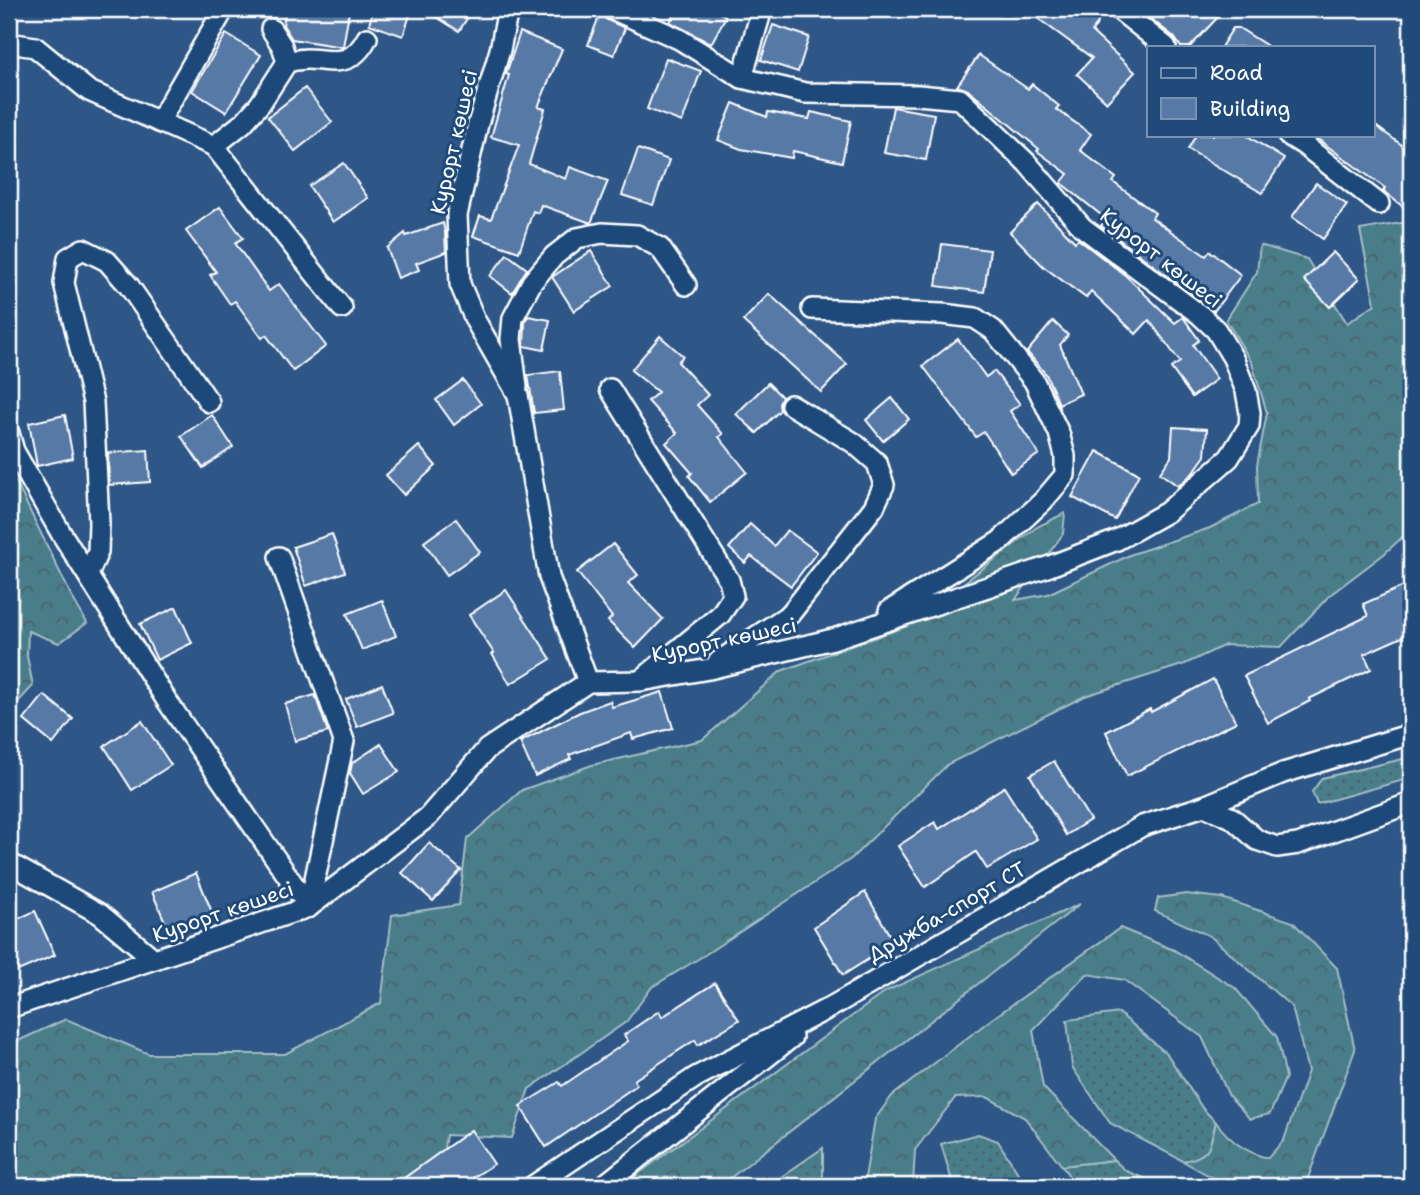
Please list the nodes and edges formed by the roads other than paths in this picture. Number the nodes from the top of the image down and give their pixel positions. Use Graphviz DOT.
graph roads {
  1 [pos="224,9"];
  2 [pos="508,9"];
  3 [pos="612,9"];
  4 [pos="762,9"];
  5 [pos="1118,9"];
  6 [pos="271,29"];
  7 [pos="367,38"];
  8 [pos="9,43"];
  9 [pos="1165,46"];
  10 [pos="287,62"];
  11 [pos="742,78"];
  12 [pos="159,122"];
  13 [pos="1290,136"];
  14 [pos="214,146"];
  15 [pos="1379,204"];
  16 [pos="686,285"];
  17 [pos="342,308"];
  18 [pos="812,309"];
  19 [pos="610,389"];
  20 [pos="518,395"];
  21 [pos="209,402"];
  22 [pos="791,405"];
  23 [pos="9,433"];
  24 [pos="279,557"];
  25 [pos="88,575"];
  26 [pos="861,628"];
  27 [pos="709,668"];
  28 [pos="641,681"];
  29 [pos="588,682"];
  30 [pos="1411,734"];
  31 [pos="1411,803"];
  32 [pos="1204,806"];
  33 [pos="9,863"];
  34 [pos="309,907"];
  35 [pos="154,959"];
  36 [pos="9,1008"];
  37 [pos="829,1008"];
  38 [pos="533,1186"];
  39 [pos="603,1186"];
  1 -- 12 [label="street"];
  2 -- 20 [label="street, Курорт көшесі"];
  3 -- 11 [label="street, Курорт көшесі"];
  4 -- 11 [label="street"];
  5 -- 9 [label="street"];
  6 -- 10 [label="street"];
  7 -- 10 [label="street"];
  8 -- 12 [label="street"];
  10 -- 14 [label="street"];
  11 -- 26 [label="street, Курорт көшесі"];
  12 -- 14 [label="street"];
  13 -- 15 [label="street"];
  14 -- 17 [label="street"];
  16 -- 20 [label="street"];
  18 -- 26 [label="street"];
  19 -- 28 [label="street"];
  20 -- 29 [label="street, Курорт көшесі"];
  21 -- 25 [label="street"];
  22 -- 27 [label="street"];
  23 -- 25 [label="street"];
  24 -- 34 [label="street"];
  25 -- 34 [label="street"];
  26 -- 27 [label="street, Курорт көшесі"];
  27 -- 28 [label="street, Курорт көшесі"];
  28 -- 29 [label="street, Курорт көшесі"];
  29 -- 34 [label="street, Курорт көшесі"];
  30 -- 32 [label="street, Дружба-спорт СТ"];
  31 -- 32 [label="street"];
  32 -- 37 [label="street, Дружба-спорт СТ"];
  33 -- 35 [label="street"];
  34 -- 35 [label="street, Курорт көшесі"];
  35 -- 36 [label="street, Курорт көшесі"];
  37 -- 38 [label="street, Дружба-спорт СТ"];
  37 -- 39 [label="street"];
}
